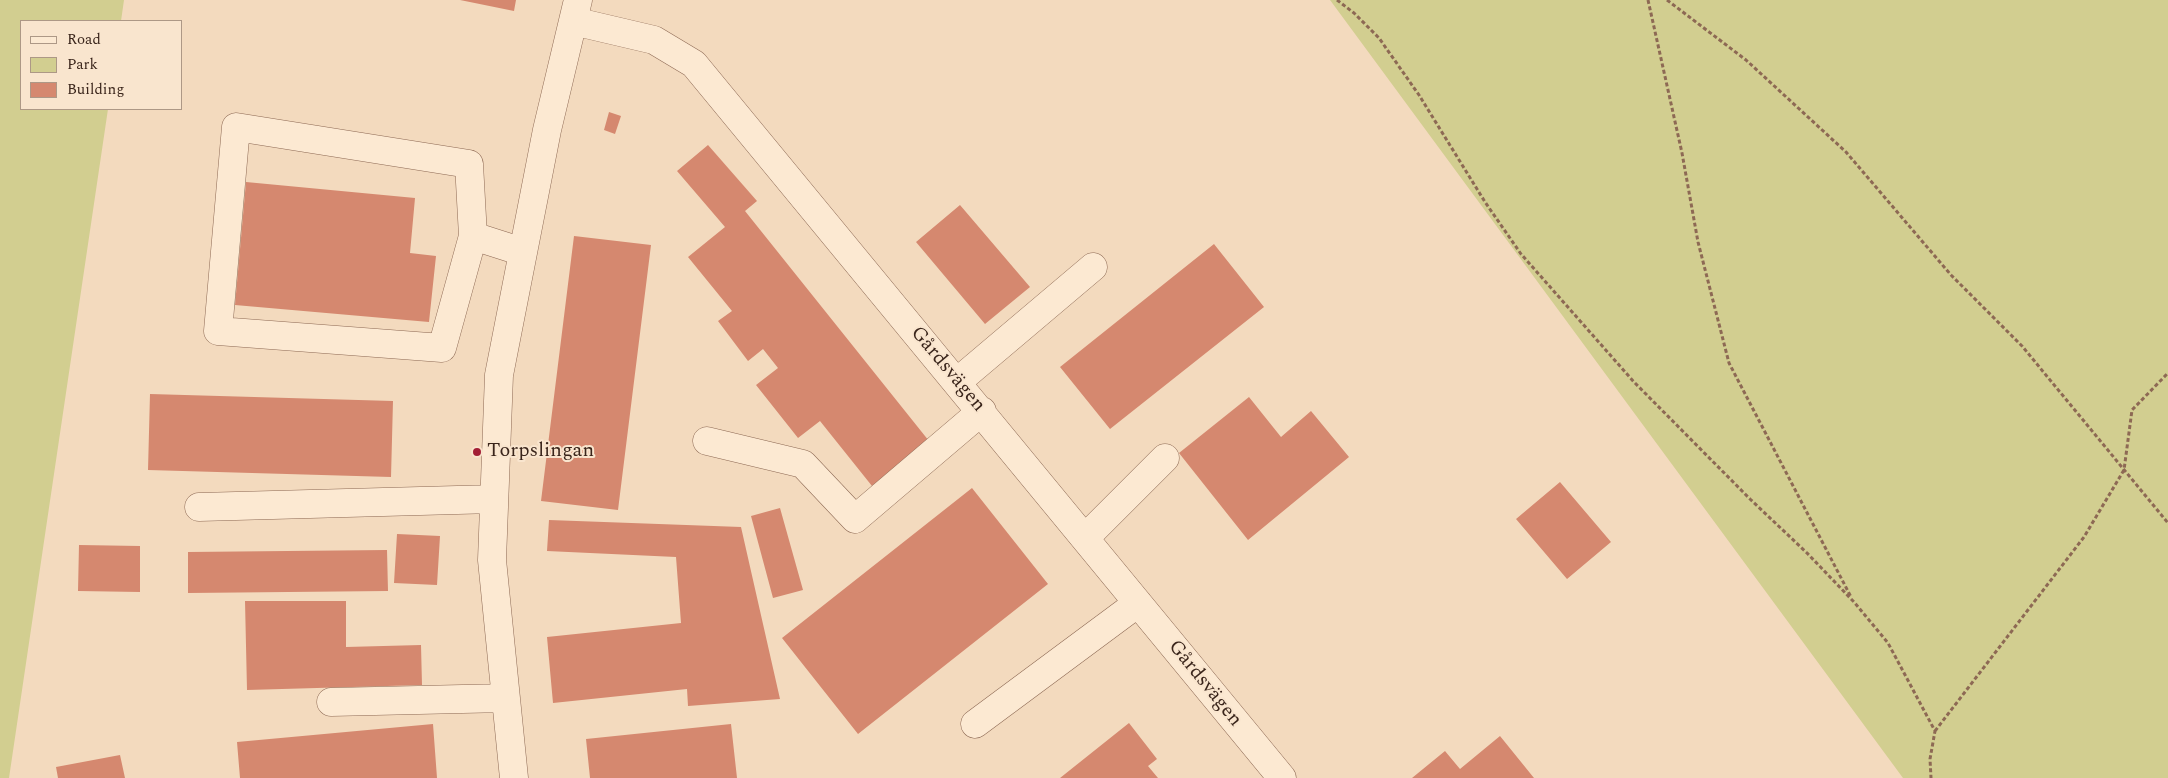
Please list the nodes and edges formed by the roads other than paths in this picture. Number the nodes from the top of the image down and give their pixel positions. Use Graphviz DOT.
graph roads {
  1 [pos="576,11"];
  2 [pos="473,236"];
  3 [pos="523,252"];
  4 [pos="1093,267"];
  5 [pos="957,382"];
  6 [pos="982,411"];
  7 [pos="707,441"];
  8 [pos="1165,458"];
  9 [pos="494,499"];
  10 [pos="199,507"];
  11 [pos="1085,538"];
  12 [pos="1138,603"];
  13 [pos="506,698"];
  14 [pos="331,702"];
  15 [pos="975,724"];
  16 [pos="507,778"];
  17 [pos="1282,778"];
  1 -- 3 [label="street"];
  1 -- 5 [label="street, Gårdsvägen"];
  2 -- 2 [label="street"];
  2 -- 3 [label="street"];
  3 -- 9 [label="street"];
  4 -- 5 [label="street"];
  5 -- 6 [label="street, Gårdsvägen"];
  6 -- 7 [label="street"];
  6 -- 11 [label="street, Gårdsvägen"];
  8 -- 11 [label="street"];
  9 -- 10 [label="street"];
  9 -- 13 [label="street"];
  11 -- 12 [label="street, Gårdsvägen"];
  12 -- 15 [label="street"];
  12 -- 17 [label="street, Gårdsvägen"];
  13 -- 14 [label="street"];
  13 -- 16 [label="street"];
}
